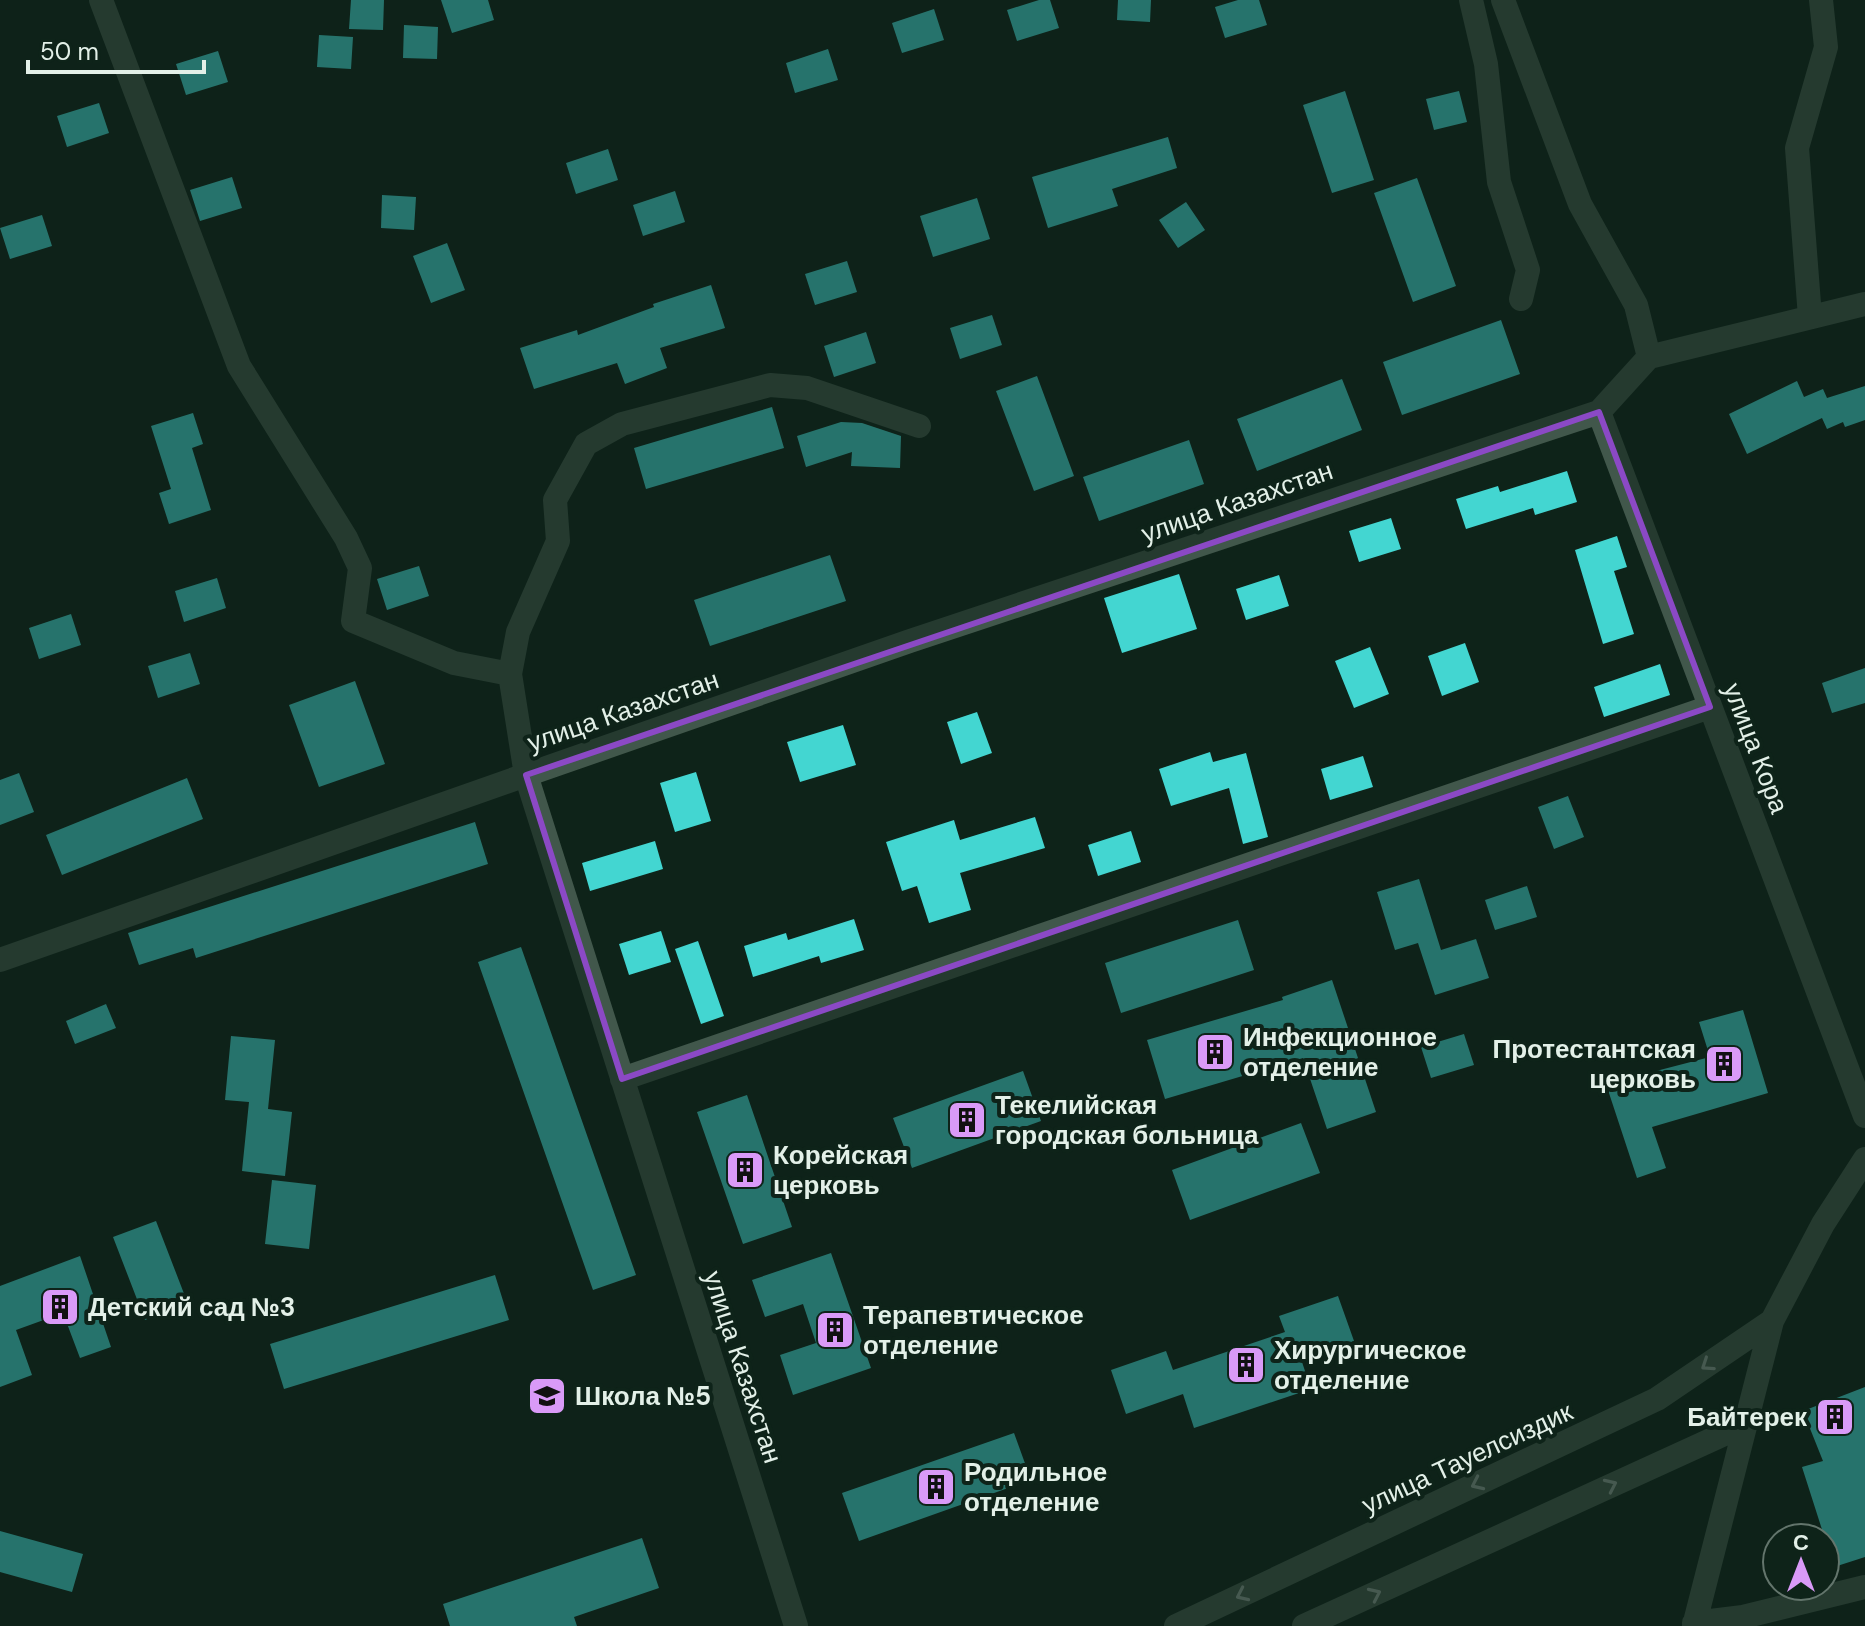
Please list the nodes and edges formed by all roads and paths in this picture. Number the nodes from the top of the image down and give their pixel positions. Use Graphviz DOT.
graph roads {
  1 [pos="101,0"];
  2 [pos="1471,0"];
  3 [pos="1503,0"];
  4 [pos="1821,0"];
  5 [pos="1521,299"];
  6 [pos="1865,304"];
  7 [pos="1810,317"];
  8 [pos="1649,357"];
  9 [pos="1592,413"];
  10 [pos="919,426"];
  11 [pos="510,674"];
  12 [pos="1710,707"];
  13 [pos="526,775"];
  14 [pos="0,960"];
  15 [pos="622,1079"];
  16 [pos="1865,1116"];
  17 [pos="1865,1159"];
  18 [pos="1772,1321"];
  19 [pos="1746,1424"];
  20 [pos="1865,1587"];
  21 [pos="1694,1625"];
  22 [pos="796,1626"];
  23 [pos="1176,1626"];
  24 [pos="1304,1626"];
  1 -- 11 [label="street"];
  2 -- 5 [label="street"];
  3 -- 8 [label="street"];
  4 -- 7 [label="street"];
  6 -- 7 [label="street"];
  7 -- 8 [label="street"];
  8 -- 9 [label="street"];
  9 -- 12 [label="street, улица Кора"];
  9 -- 13 [label="street, улица Казахстан"];
  10 -- 11 [label="street"];
  11 -- 13 [label="street"];
  12 -- 15 [label="street"];
  12 -- 16 [label="street, улица Кора"];
  13 -- 14 [label="street"];
  13 -- 15 [label="street, улица Казахстан"];
  15 -- 22 [label="street, улица Казахстан"];
  17 -- 18 [label="street"];
  18 -- 19 [label="street"];
  18 -- 23 [label="street, улица Тауелсиздик, one-way"];
  19 -- 21 [label="street"];
  24 -- 19 [label="street, one-way"];
  20 -- 21 [label="street"];
}
